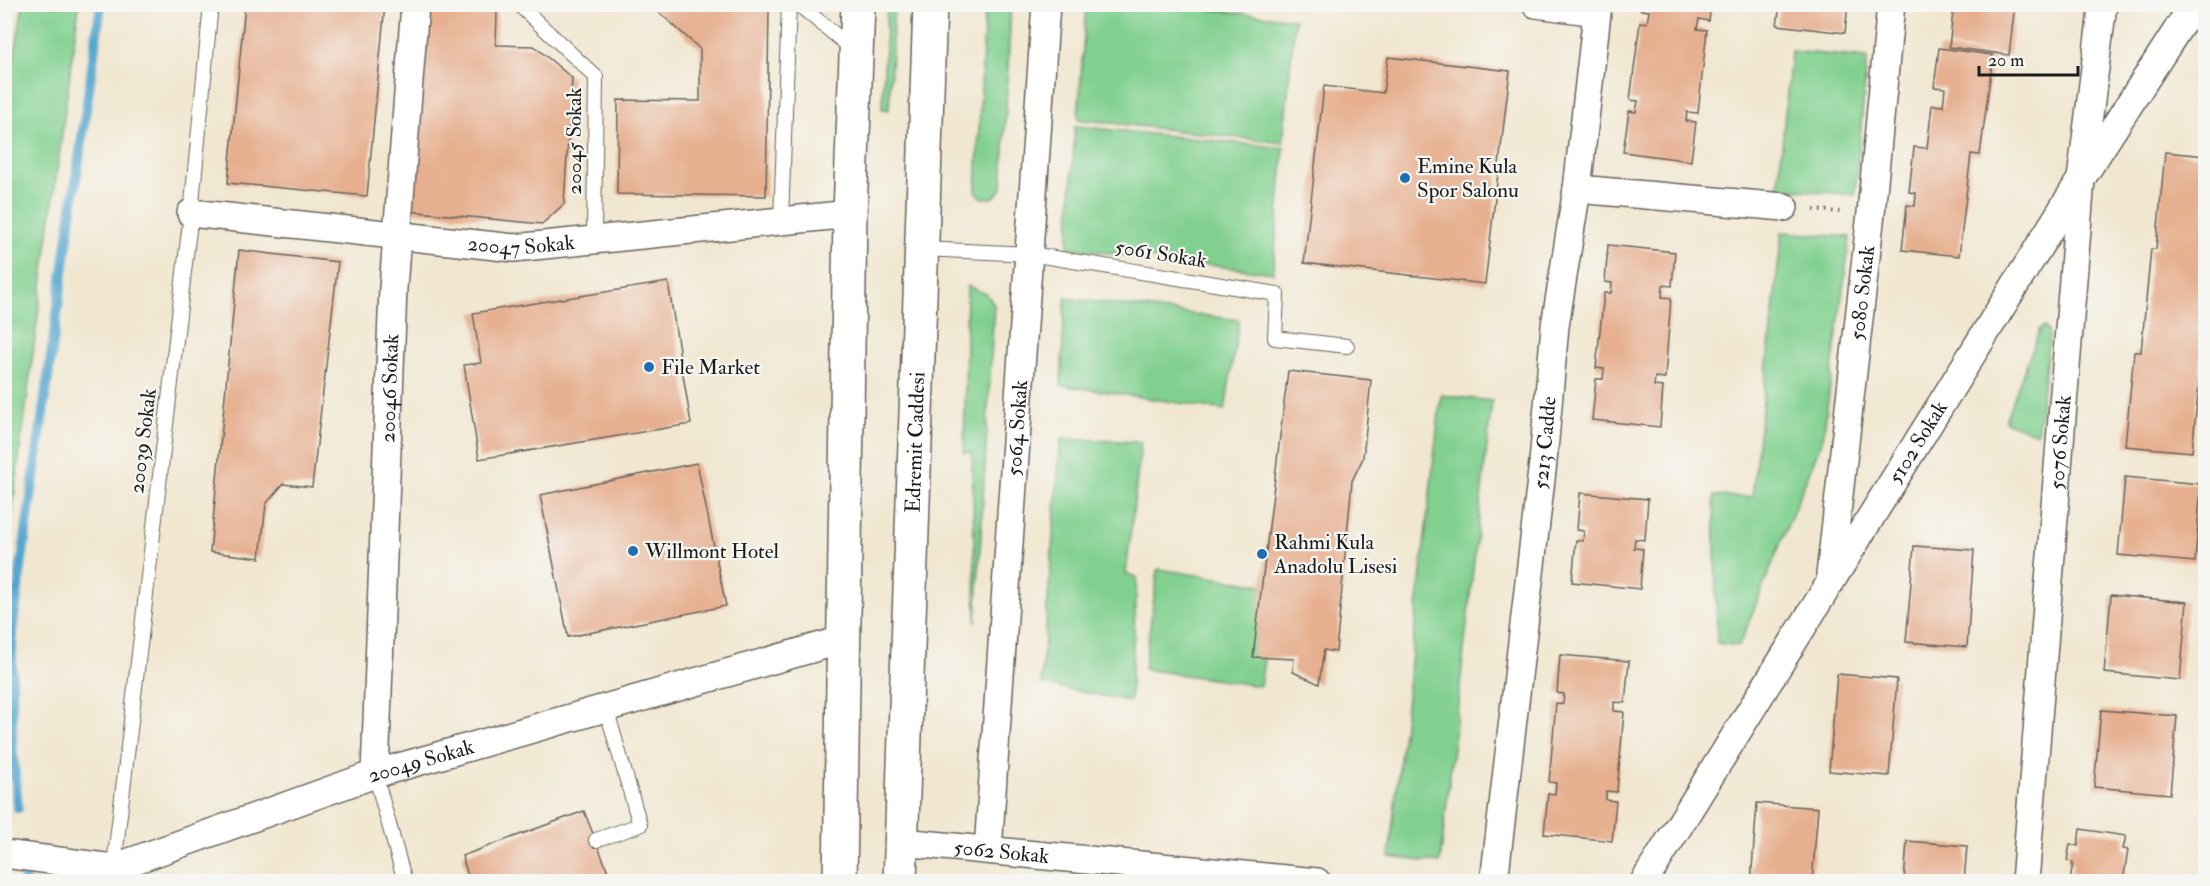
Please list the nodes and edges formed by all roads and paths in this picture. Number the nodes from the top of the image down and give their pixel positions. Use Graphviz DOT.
graph roads {
  1 [pos="211,4"];
  2 [pos="415,4"];
  3 [pos="518,4"];
  4 [pos="789,4"];
  5 [pos="798,4"];
  6 [pos="858,4"];
  7 [pos="930,4"];
  8 [pos="1046,4"];
  9 [pos="1536,4"];
  10 [pos="1891,4"];
  11 [pos="2103,4"];
  12 [pos="2194,4"];
  13 [pos="1597,8"];
  14 [pos="856,53"];
  15 [pos="2081,179"];
  16 [pos="1577,189"];
  17 [pos="1784,207"];
  18 [pos="191,213"];
  19 [pos="1850,213"];
  20 [pos="850,214"];
  21 [pos="781,220"];
  22 [pos="397,235"];
  23 [pos="594,238"];
  24 [pos="921,249"];
  25 [pos="1030,255"];
  26 [pos="1347,346"];
  27 [pos="1829,582"];
  28 [pos="842,640"];
  29 [pos="606,708"];
  30 [pos="375,774"];
  31 [pos="596,840"];
  32 [pos="902,842"];
  33 [pos="988,850"];
  34 [pos="4,854"];
  35 [pos="1137,872"];
  36 [pos="112,875"];
  37 [pos="405,882"];
  38 [pos="840,882"];
  39 [pos="900,882"];
  40 [pos="1317,882"];
  41 [pos="1494,882"];
  42 [pos="1644,882"];
  43 [pos="2025,882"];
  1 -- 18 [label="lane, 20039 Sokak"];
  2 -- 22 [label="street, 20046 Sokak"];
  3 -- 23 [label="lane, 20045 Sokak"];
  4 -- 21 [label="lane"];
  5 -- 14 [label="lane"];
  6 -- 14 [label="highway"];
  7 -- 24 [label="highway, Edremit Caddesi"];
  8 -- 25 [label="street, 5064 Sokak"];
  9 -- 13 [label="street"];
  10 -- 27 [label="street, 5080 Sokak"];
  11 -- 15 [label="street, 5076 Sokak"];
  12 -- 15 [label="street, 5102 Sokak"];
  13 -- 16 [label="street, 5213 Cadde"];
  14 -- 20 [label="highway"];
  15 -- 27 [label="street, 5102 Sokak"];
  15 -- 43 [label="street, 5076 Sokak"];
  16 -- 17 [label="street"];
  16 -- 41 [label="street, 5213 Cadde"];
  17 -- 19 [label="path"];
  18 -- 22 [label="street, 20047 Sokak"];
  18 -- 36 [label="lane, 20039 Sokak"];
  20 -- 21 [label="street, 20047 Sokak"];
  20 -- 28 [label="highway"];
  21 -- 23 [label="street, 20047 Sokak"];
  22 -- 23 [label="street, 20047 Sokak"];
  22 -- 30 [label="street, 20046 Sokak"];
  24 -- 25 [label="lane, 5061 Sokak"];
  24 -- 32 [label="highway, Edremit Caddesi"];
  25 -- 26 [label="lane, 5061 Sokak"];
  25 -- 33 [label="street, 5064 Sokak"];
  27 -- 42 [label="street, 5102 Sokak"];
  28 -- 29 [label="street, 20049 Sokak"];
  28 -- 38 [label="highway"];
  29 -- 30 [label="street, 20049 Sokak"];
  29 -- 31 [label="lane"];
  30 -- 36 [label="street, 20049 Sokak"];
  30 -- 37 [label="lane"];
  32 -- 33 [label="street, 5062 Sokak"];
  32 -- 39 [label="highway, Edremit Caddesi"];
  33 -- 35 [label="street, 5062 Sokak"];
  34 -- 36 [label="street, 20049 Sokak"];
  35 -- 40 [label="street, 5062 Sokak"];
}
